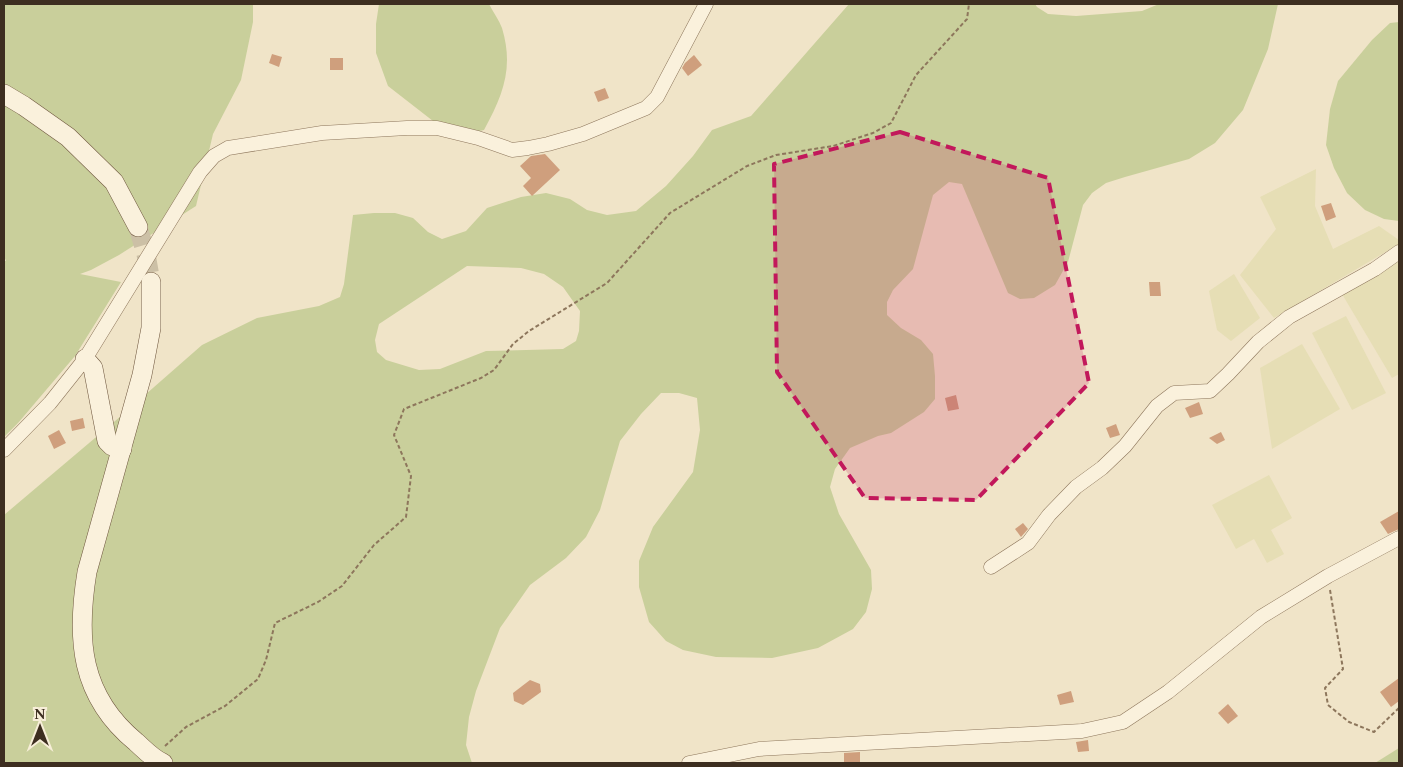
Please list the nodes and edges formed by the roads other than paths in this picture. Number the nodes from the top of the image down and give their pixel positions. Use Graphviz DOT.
graph roads {
  1 [pos="706,4"];
  2 [pos="4,94"];
  3 [pos="138,227"];
  4 [pos="1399,252"];
  5 [pos="151,282"];
  6 [pos="85,360"];
  7 [pos="122,449"];
  8 [pos="4,450"];
  9 [pos="1399,538"];
  10 [pos="991,567"];
  11 [pos="164,755"];
  12 [pos="689,763"];
  1 -- 6 [label="street"];
  2 -- 3 [label="street"];
  4 -- 10 [label="street"];
  5 -- 7 [label="street"];
  6 -- 7 [label="street"];
  6 -- 8 [label="street"];
  7 -- 11 [label="street"];
  9 -- 12 [label="street"];
}
